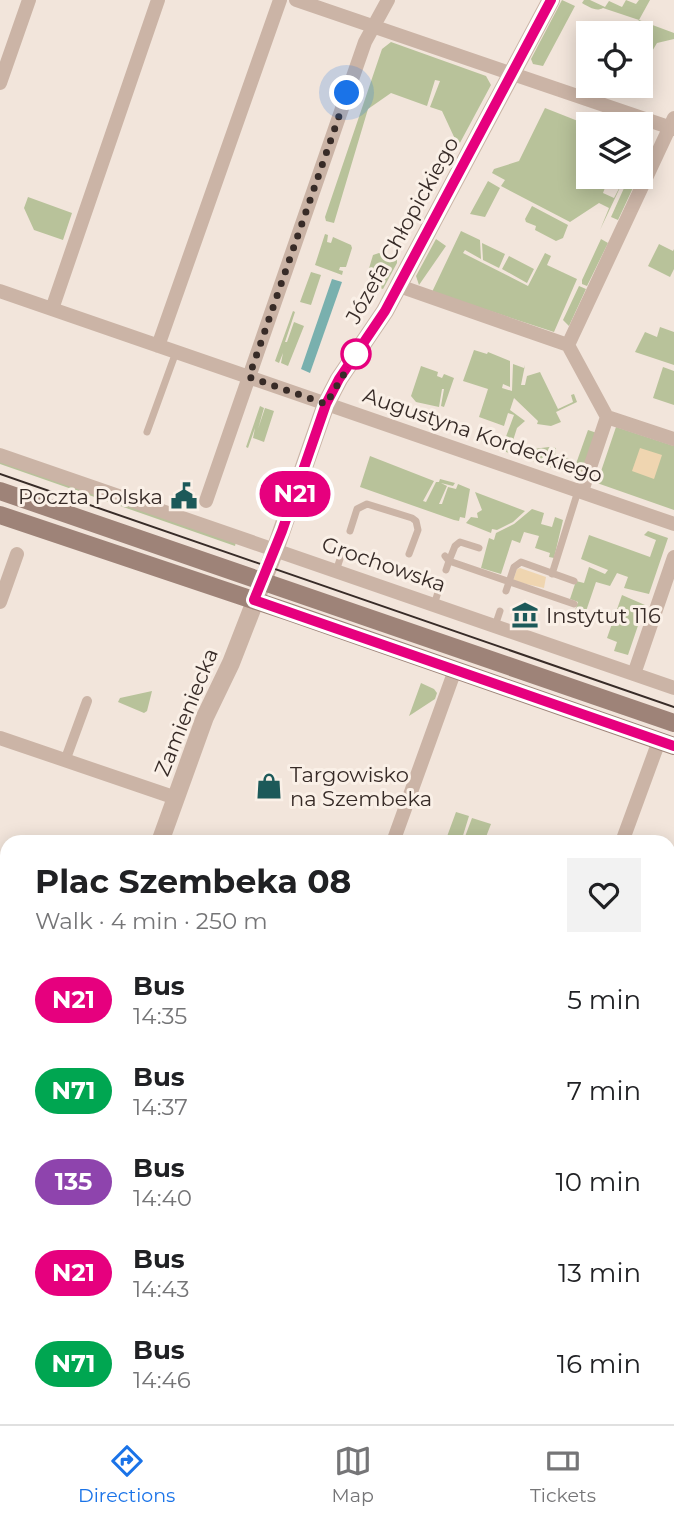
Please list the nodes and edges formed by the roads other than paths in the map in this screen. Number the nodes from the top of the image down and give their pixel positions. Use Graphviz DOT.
graph roads {
  1 [pos="29,0"];
  2 [pos="158,0"];
  3 [pos="280,0"];
  4 [pos="296,0"];
  5 [pos="388,0"];
  6 [pos="551,0"];
  7 [pos="374,26"];
  8 [pos="512,73"];
  9 [pos="0,83"];
  10 [pos="672,125"];
  11 [pos="399,286"];
  12 [pos="0,291"];
  13 [pos="52,309"];
  14 [pos="568,345"];
  15 [pos="158,346"];
  16 [pos="176,352"];
  17 [pos="249,377"];
  18 [pos="326,404"];
  19 [pos="607,416"];
  20 [pos="147,432"];
  21 [pos="674,439"];
  22 [pos="0,455"];
  23 [pos="0,491"];
  24 [pos="580,491"];
  25 [pos="206,501"];
  26 [pos="0,515"];
  27 [pos="674,524"];
  28 [pos="350,531"];
  29 [pos="479,548"];
  30 [pos="275,550"];
  31 [pos="17,554"];
  32 [pos="409,554"];
  33 [pos="341,556"];
  34 [pos="674,557"];
  35 [pos="447,558"];
  36 [pos="446,570"];
  37 [pos="336,571"];
  38 [pos="552,573"];
  39 [pos="509,581"];
  40 [pos="574,581"];
  41 [pos="262,582"];
  42 [pos="439,589"];
  43 [pos="506,591"];
  44 [pos="254,600"];
  45 [pos="0,602"];
  46 [pos="574,604"];
  47 [pos="434,605"];
  48 [pos="500,611"];
  49 [pos="495,626"];
  50 [pos="455,670"];
  51 [pos="634,674"];
  52 [pos="674,688"];
  53 [pos="87,701"];
  54 [pos="674,723"];
  55 [pos="0,738"];
  56 [pos="666,743"];
  57 [pos="65,761"];
  58 [pos="176,798"];
  59 [pos="163,835"];
  60 [pos="396,835"];
  61 [pos="625,835"];
  1 -- 9 [label="street"];
  2 -- 13 [label="street"];
  3 -- 15 [label="street"];
  4 -- 7 [label="street"];
  5 -- 7 [label="street"];
  6 -- 8 [label="street, Józefa Chłopickiego"];
  7 -- 8 [label="street"];
  7 -- 17 [label="street"];
  8 -- 10 [label="street"];
  8 -- 11 [label="street, Józefa Chłopickiego"];
  10 -- 14 [label="street"];
  11 -- 14 [label="street"];
  11 -- 18 [label="street, Józefa Chłopickiego"];
  12 -- 13 [label="street, Augustyna Kordeckiego"];
  13 -- 15 [label="street, Augustyna Kordeckiego"];
  14 -- 19 [label="street"];
  15 -- 16 [label="street, Augustyna Kordeckiego"];
  16 -- 17 [label="street, Augustyna Kordeckiego"];
  16 -- 20 [label="lane"];
  17 -- 18 [label="street, Augustyna Kordeckiego"];
  17 -- 25 [label="street"];
  18 -- 24 [label="street, Augustyna Kordeckiego"];
  18 -- 30 [label="street, Józefa Chłopickiego"];
  19 -- 21 [label="street"];
  19 -- 24 [label="street"];
  22 -- 30 [label="street, Grochowska"];
  23 -- 41 [label="main road"];
  24 -- 27 [label="street, Augustyna Kordeckiego"];
  24 -- 38 [label="lane"];
  26 -- 44 [label="main road"];
  28 -- 32 [label="lane"];
  29 -- 35 [label="lane"];
  30 -- 37 [label="street, Grochowska"];
  30 -- 41 [label="street, Józefa Chłopickiego"];
  31 -- 45 [label="street"];
  33 -- 37 [label="lane"];
  34 -- 51 [label="street"];
  35 -- 36 [label="lane"];
  35 -- 39 [label="lane"];
  37 -- 47 [label="street, Grochowska"];
  38 -- 39 [label="lane"];
  38 -- 40 [label="lane"];
  39 -- 43 [label="lane"];
  39 -- 46 [label="lane"];
  41 -- 44 [label="street, Józefa Chłopickiego"];
  41 -- 54 [label="main road"];
  42 -- 47 [label="lane"];
  44 -- 50 [label="main road"];
  44 -- 58 [label="street, Zamieniecka"];
  47 -- 49 [label="street, Grochowska"];
  48 -- 49 [label="lane"];
  49 -- 51 [label="street, Grochowska"];
  50 -- 56 [label="main road"];
  50 -- 60 [label="street"];
  51 -- 52 [label="street, Grochowska"];
  53 -- 57 [label="street"];
  55 -- 57 [label="street"];
  56 -- 61 [label="street"];
  57 -- 58 [label="street"];
  58 -- 59 [label="street, Zamieniecka"];
}
